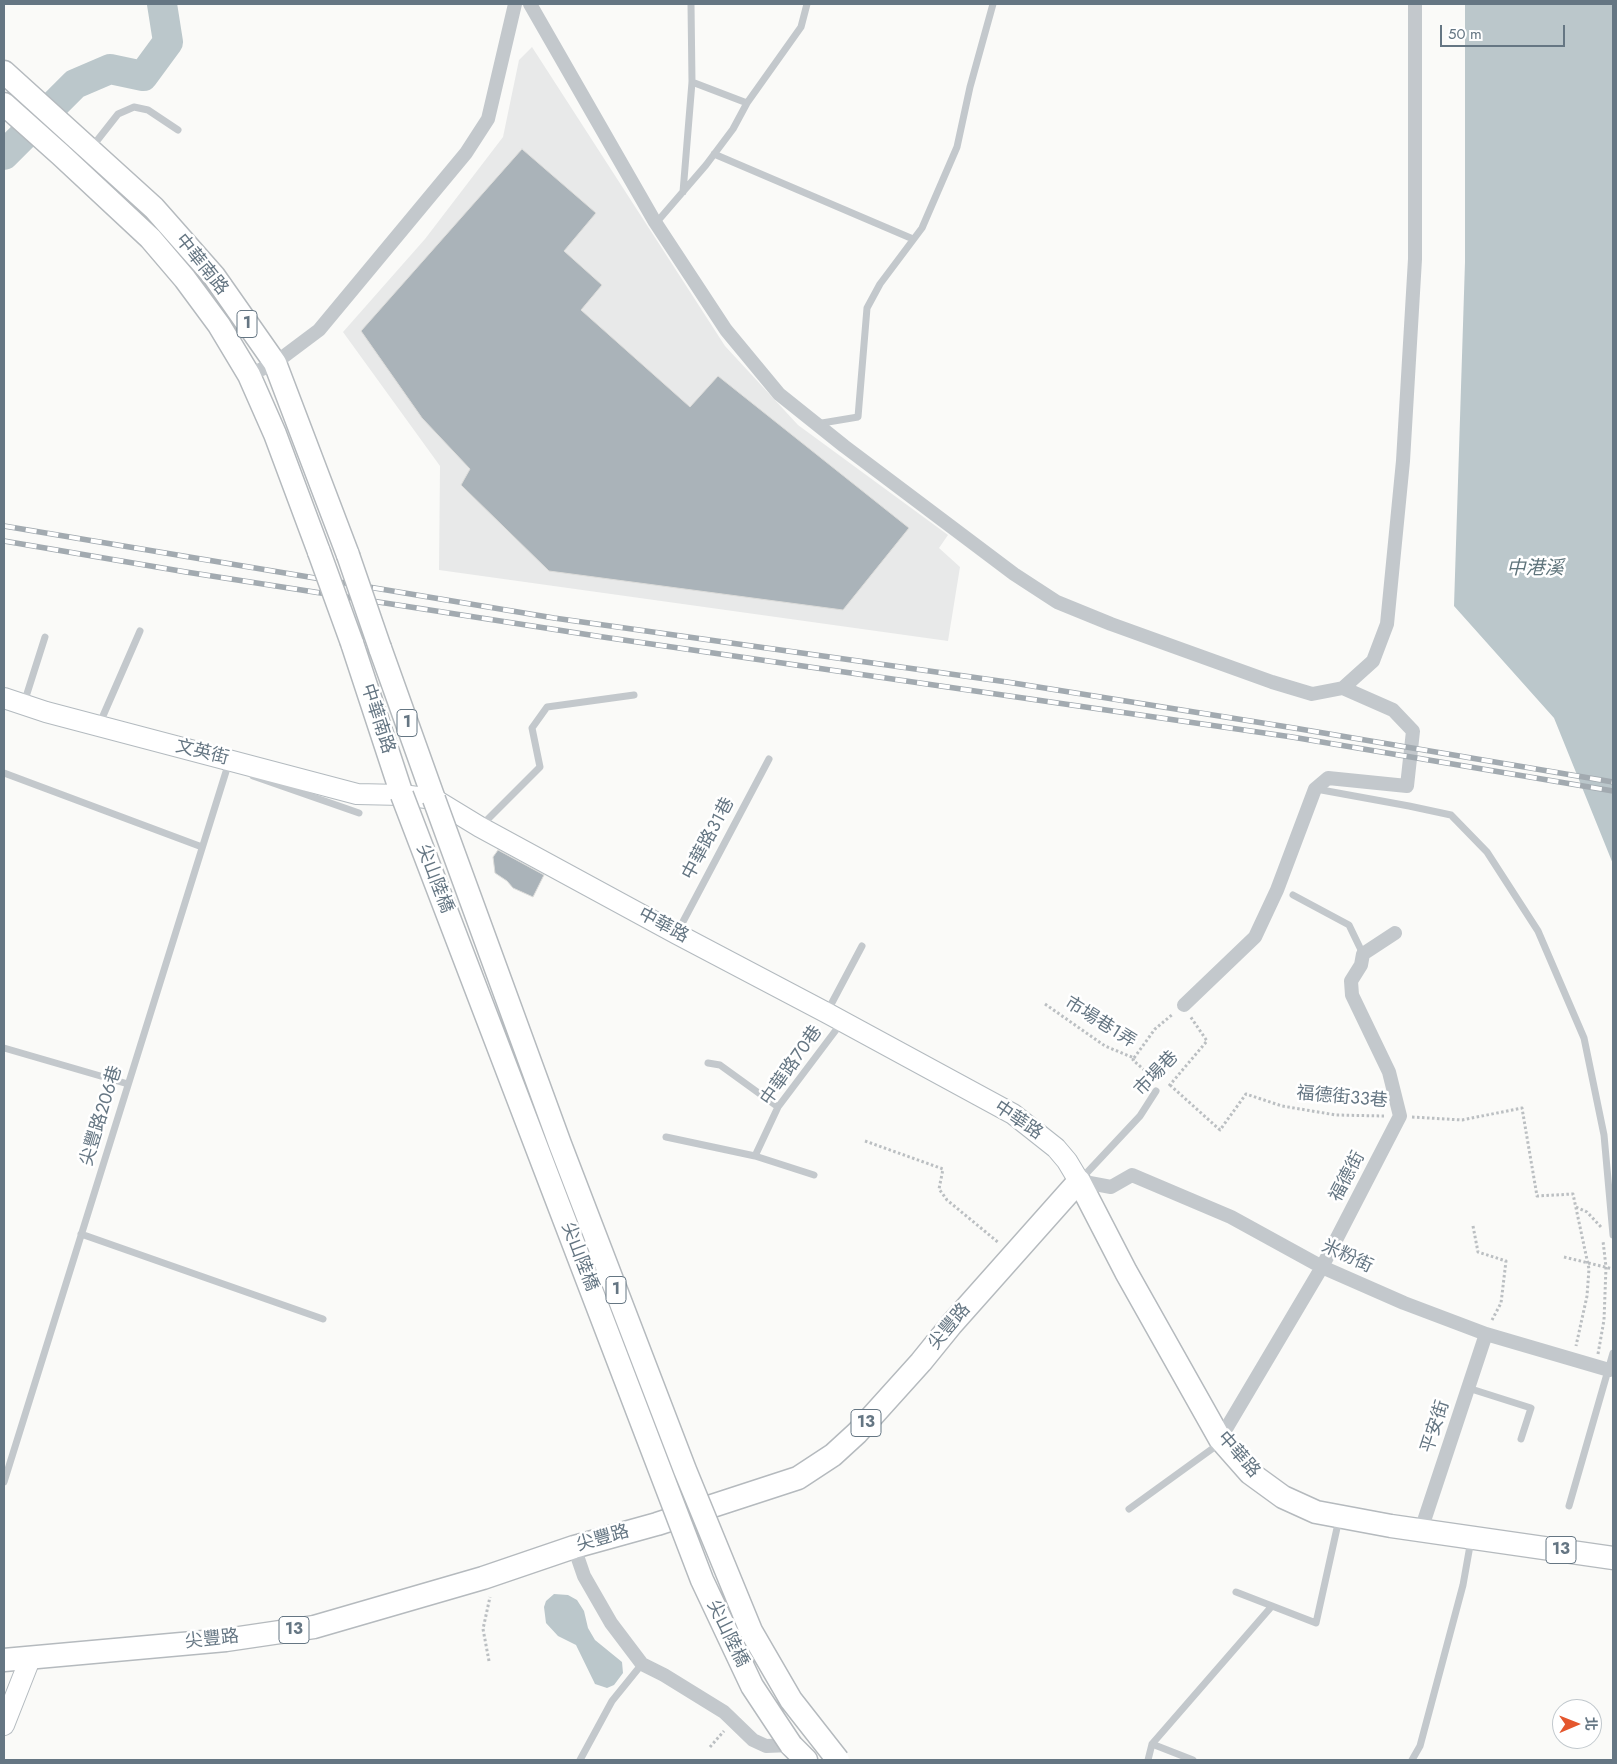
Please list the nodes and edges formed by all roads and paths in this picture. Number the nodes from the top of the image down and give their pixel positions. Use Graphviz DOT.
graph roads {
  1 [pos="515,4"];
  2 [pos="530,4"];
  3 [pos="691,4"];
  4 [pos="807,4"];
  5 [pos="994,4"];
  6 [pos="1416,4"];
  7 [pos="4,72"];
  8 [pos="692,82"];
  9 [pos="747,103"];
  10 [pos="10,110"];
  11 [pos="178,130"];
  12 [pos="84,143"];
  13 [pos="714,154"];
  14 [pos="112,169"];
  15 [pos="96,188"];
  16 [pos="683,192"];
  17 [pos="656,224"];
  18 [pos="913,239"];
  19 [pos="184,243"];
  20 [pos="167,258"];
  21 [pos="275,364"];
  22 [pos="249,375"];
  23 [pos="816,424"];
  24 [pos="140,631"];
  25 [pos="45,637"];
  26 [pos="1343,688"];
  27 [pos="634,695"];
  28 [pos="4,698"];
  29 [pos="23,704"];
  30 [pos="98,726"];
  31 [pos="769,759"];
  32 [pos="234,765"];
  33 [pos="4,773"];
  34 [pos="247,774"];
  35 [pos="1315,789"];
  36 [pos="402,795"];
  37 [pos="434,799"];
  38 [pos="359,813"];
  39 [pos="480,827"];
  40 [pos="202,847"];
  41 [pos="1293,895"];
  42 [pos="1395,933"];
  43 [pos="677,934"];
  44 [pos="862,946"];
  45 [pos="1363,954"];
  46 [pos="1045,1004"];
  47 [pos="1184,1005"];
  48 [pos="835,1017"];
  49 [pos="4,1048"];
  50 [pos="1134,1058"];
  51 [pos="708,1063"];
  52 [pos="128,1084"];
  53 [pos="1170,1085"];
  54 [pos="1156,1091"];
  55 [pos="778,1107"];
  56 [pos="1400,1116"];
  57 [pos="666,1137"];
  58 [pos="865,1141"];
  59 [pos="755,1156"];
  60 [pos="814,1175"];
  61 [pos="1079,1181"];
  62 [pos="1576,1207"];
  63 [pos="1474,1226"];
  64 [pos="1602,1228"];
  65 [pos="81,1234"];
  66 [pos="1613,1235"];
  67 [pos="1603,1238"];
  68 [pos="1014,1254"];
  69 [pos="1564,1257"];
  70 [pos="1588,1263"];
  71 [pos="1322,1267"];
  72 [pos="1606,1267"];
  73 [pos="1613,1268"];
  74 [pos="323,1319"];
  75 [pos="1486,1334"];
  76 [pos="1613,1353"];
  77 [pos="1574,1360"];
  78 [pos="1603,1368"];
  79 [pos="1468,1388"];
  80 [pos="1220,1438"];
  81 [pos="1521,1439"];
  82 [pos="7,1461"];
  83 [pos="4,1482"];
  84 [pos="1569,1506"];
  85 [pos="1129,1509"];
  86 [pos="1340,1516"];
  87 [pos="1421,1530"];
  88 [pos="1472,1537"];
  89 [pos="574,1546"];
  90 [pos="1613,1558"];
  91 [pos="1236,1592"];
  92 [pos="490,1597"];
  93 [pos="1272,1606"];
  94 [pos="30,1659"];
  95 [pos="4,1660"];
  96 [pos="490,1661"];
  97 [pos="642,1664"];
  98 [pos="733,1721"];
  99 [pos="4,1725"];
  100 [pos="1152,1744"];
  101 [pos="710,1747"];
  102 [pos="798,1752"];
  103 [pos="580,1760"];
  104 [pos="838,1760"];
  105 [pos="1148,1760"];
  106 [pos="1193,1760"];
  107 [pos="1412,1760"];
  1 -- 21 [label="street"];
  2 -- 17 [label="street"];
  3 -- 8 [label="lane"];
  4 -- 9 [label="lane"];
  5 -- 18 [label="lane"];
  6 -- 26 [label="street"];
  7 -- 12 [label="main road, 1"];
  8 -- 9 [label="lane"];
  8 -- 16 [label="lane"];
  9 -- 13 [label="lane"];
  10 -- 15 [label="main road, 中華南路 / 1"];
  11 -- 12 [label="lane"];
  12 -- 14 [label="main road, 中華南路 / 1"];
  13 -- 16 [label="lane"];
  13 -- 18 [label="lane"];
  14 -- 15 [label="main road"];
  14 -- 19 [label="main road, 中華南路 / 1"];
  15 -- 20 [label="main road, 中華南路 / 1"];
  16 -- 17 [label="lane"];
  17 -- 23 [label="street"];
  18 -- 23 [label="lane"];
  19 -- 20 [label="main road"];
  19 -- 21 [label="main road, 中華南路 / 1"];
  20 -- 22 [label="main road, 中華南路 / 1"];
  21 -- 22 [label="street"];
  21 -- 37 [label="main road, 中華南路 / 1, bridge"];
  22 -- 36 [label="main road, 中華南路 / 1, bridge"];
  23 -- 26 [label="street"];
  24 -- 30 [label="lane"];
  25 -- 29 [label="lane"];
  26 -- 35 [label="street"];
  27 -- 39 [label="lane"];
  28 -- 29 [label="street, 文英街"];
  29 -- 30 [label="street, 文英街"];
  30 -- 32 [label="street, 文英街"];
  31 -- 43 [label="lane, 中華路31巷"];
  32 -- 36 [label="street, 文英街"];
  32 -- 40 [label="lane, 尖豐路206巷"];
  33 -- 40 [label="lane"];
  34 -- 38 [label="lane"];
  35 -- 47 [label="street"];
  35 -- 66 [label="lane"];
  36 -- 37 [label="street, 中華路"];
  36 -- 102 [label="main road, 尖山陸橋 / 1, bridge"];
  37 -- 39 [label="street, 中華路"];
  37 -- 104 [label="main road, 尖山陸橋 / 1, bridge"];
  39 -- 43 [label="street, 中華路"];
  40 -- 52 [label="lane, 尖豐路206巷"];
  41 -- 45 [label="lane"];
  42 -- 45 [label="street"];
  43 -- 48 [label="street, 中華路"];
  44 -- 48 [label="lane, 中華路70巷"];
  45 -- 56 [label="street"];
  46 -- 50 [label="path, 市場巷1弄"];
  47 -- 50 [label="path"];
  47 -- 53 [label="path, 市場巷"];
  48 -- 55 [label="lane, 中華路70巷"];
  48 -- 61 [label="street, 中華路"];
  49 -- 52 [label="lane"];
  50 -- 54 [label="path, 市場巷1弄"];
  51 -- 55 [label="lane"];
  52 -- 65 [label="lane, 尖豐路206巷"];
  53 -- 54 [label="path, 市場巷"];
  53 -- 56 [label="path, 福德街33巷"];
  54 -- 61 [label="lane, 市場巷"];
  55 -- 59 [label="lane, 中華路70巷"];
  56 -- 62 [label="path"];
  56 -- 71 [label="street, 福德街"];
  57 -- 59 [label="lane"];
  58 -- 68 [label="path"];
  59 -- 60 [label="lane"];
  61 -- 68 [label="main road, 尖豐路 / 13"];
  61 -- 71 [label="street, 米粉街"];
  61 -- 80 [label="main road, 中華路 / 13"];
  62 -- 64 [label="path"];
  62 -- 70 [label="path"];
  63 -- 75 [label="path"];
  65 -- 74 [label="lane"];
  65 -- 82 [label="lane, 尖豐路206巷"];
  67 -- 72 [label="path"];
  68 -- 89 [label="main road, 尖豐路 / 13"];
  69 -- 70 [label="path"];
  70 -- 72 [label="path"];
  70 -- 77 [label="path"];
  71 -- 75 [label="street, 米粉街"];
  71 -- 80 [label="street, 福德街"];
  72 -- 73 [label="path"];
  72 -- 78 [label="path"];
  75 -- 77 [label="street, 米粉街"];
  75 -- 79 [label="street, 平安街"];
  76 -- 78 [label="lane"];
  77 -- 78 [label="street, 米粉街"];
  78 -- 84 [label="lane"];
  79 -- 81 [label="lane"];
  79 -- 87 [label="street, 平安街"];
  80 -- 85 [label="lane"];
  80 -- 86 [label="main road, 中華路 / 13"];
  82 -- 83 [label="lane, 尖豐路206巷"];
  86 -- 87 [label="main road, 中華路 / 13"];
  86 -- 93 [label="lane"];
  87 -- 88 [label="main road, 中華路 / 13"];
  88 -- 90 [label="main road, 中華路 / 13"];
  88 -- 107 [label="lane"];
  89 -- 94 [label="main road, 尖豐路 / 13"];
  89 -- 97 [label="street"];
  91 -- 93 [label="lane"];
  92 -- 96 [label="path"];
  93 -- 100 [label="lane"];
  94 -- 95 [label="main road, 尖豐路 / 13"];
  94 -- 99 [label="street"];
  97 -- 98 [label="street"];
  97 -- 103 [label="lane"];
  98 -- 101 [label="path"];
  98 -- 102 [label="street"];
  100 -- 105 [label="lane"];
  100 -- 106 [label="lane"];
}
